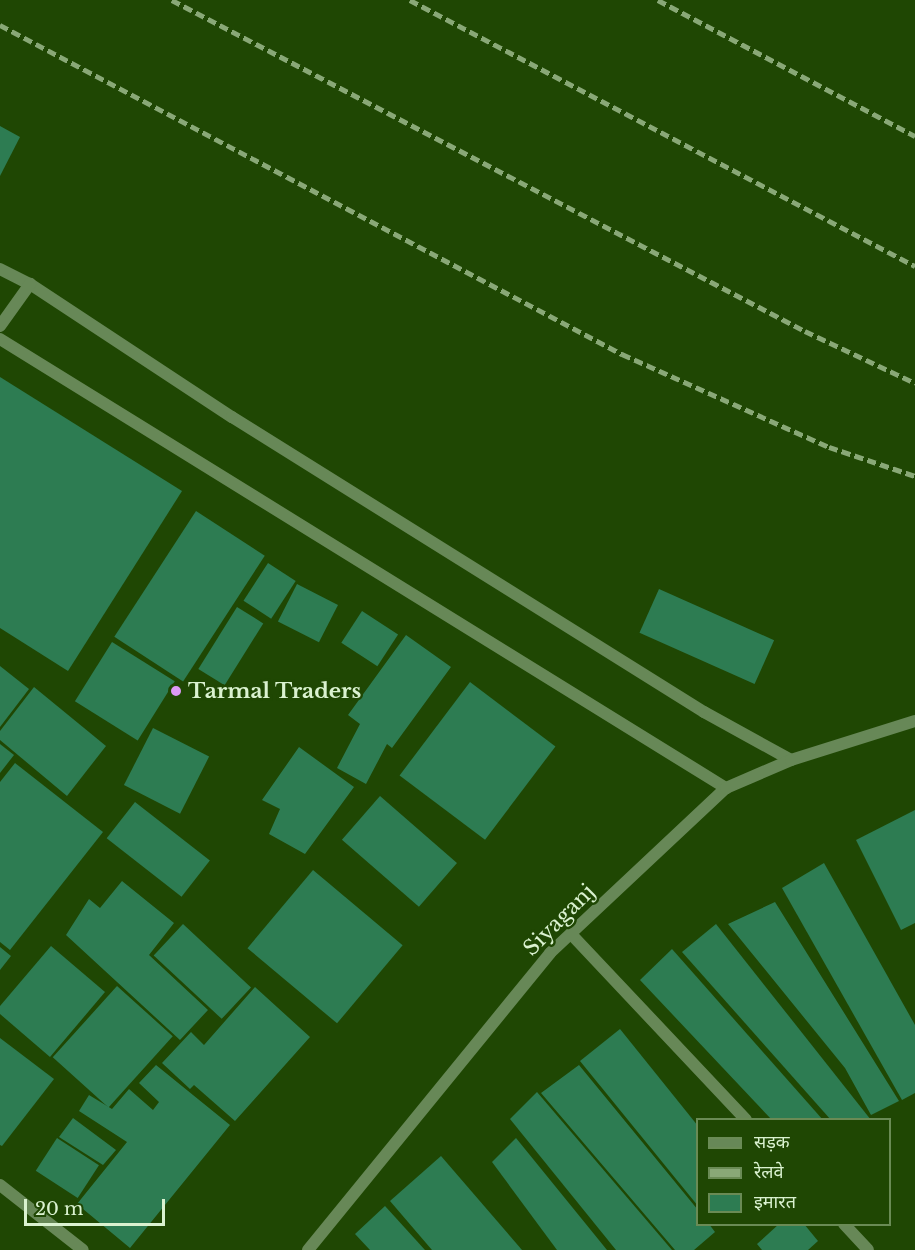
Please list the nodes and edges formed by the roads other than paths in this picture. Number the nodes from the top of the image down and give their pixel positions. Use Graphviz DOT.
graph roads {
  1 [pos="0,269"];
  2 [pos="30,284"];
  3 [pos="0,326"];
  4 [pos="0,339"];
  5 [pos="915,721"];
  6 [pos="791,760"];
  7 [pos="726,788"];
  8 [pos="571,934"];
  9 [pos="745,1118"];
  10 [pos="0,1185"];
  11 [pos="846,1226"];
  12 [pos="83,1250"];
  13 [pos="308,1250"];
  14 [pos="868,1250"];
  1 -- 2 [label="street"];
  2 -- 3 [label="street"];
  2 -- 6 [label="street"];
  4 -- 7 [label="street"];
  5 -- 6 [label="street, Siyaganj"];
  6 -- 7 [label="street, Siyaganj"];
  7 -- 8 [label="street, Siyaganj"];
  8 -- 9 [label="street"];
  8 -- 13 [label="street, Siyaganj"];
  10 -- 12 [label="street"];
  11 -- 14 [label="street"];
}
